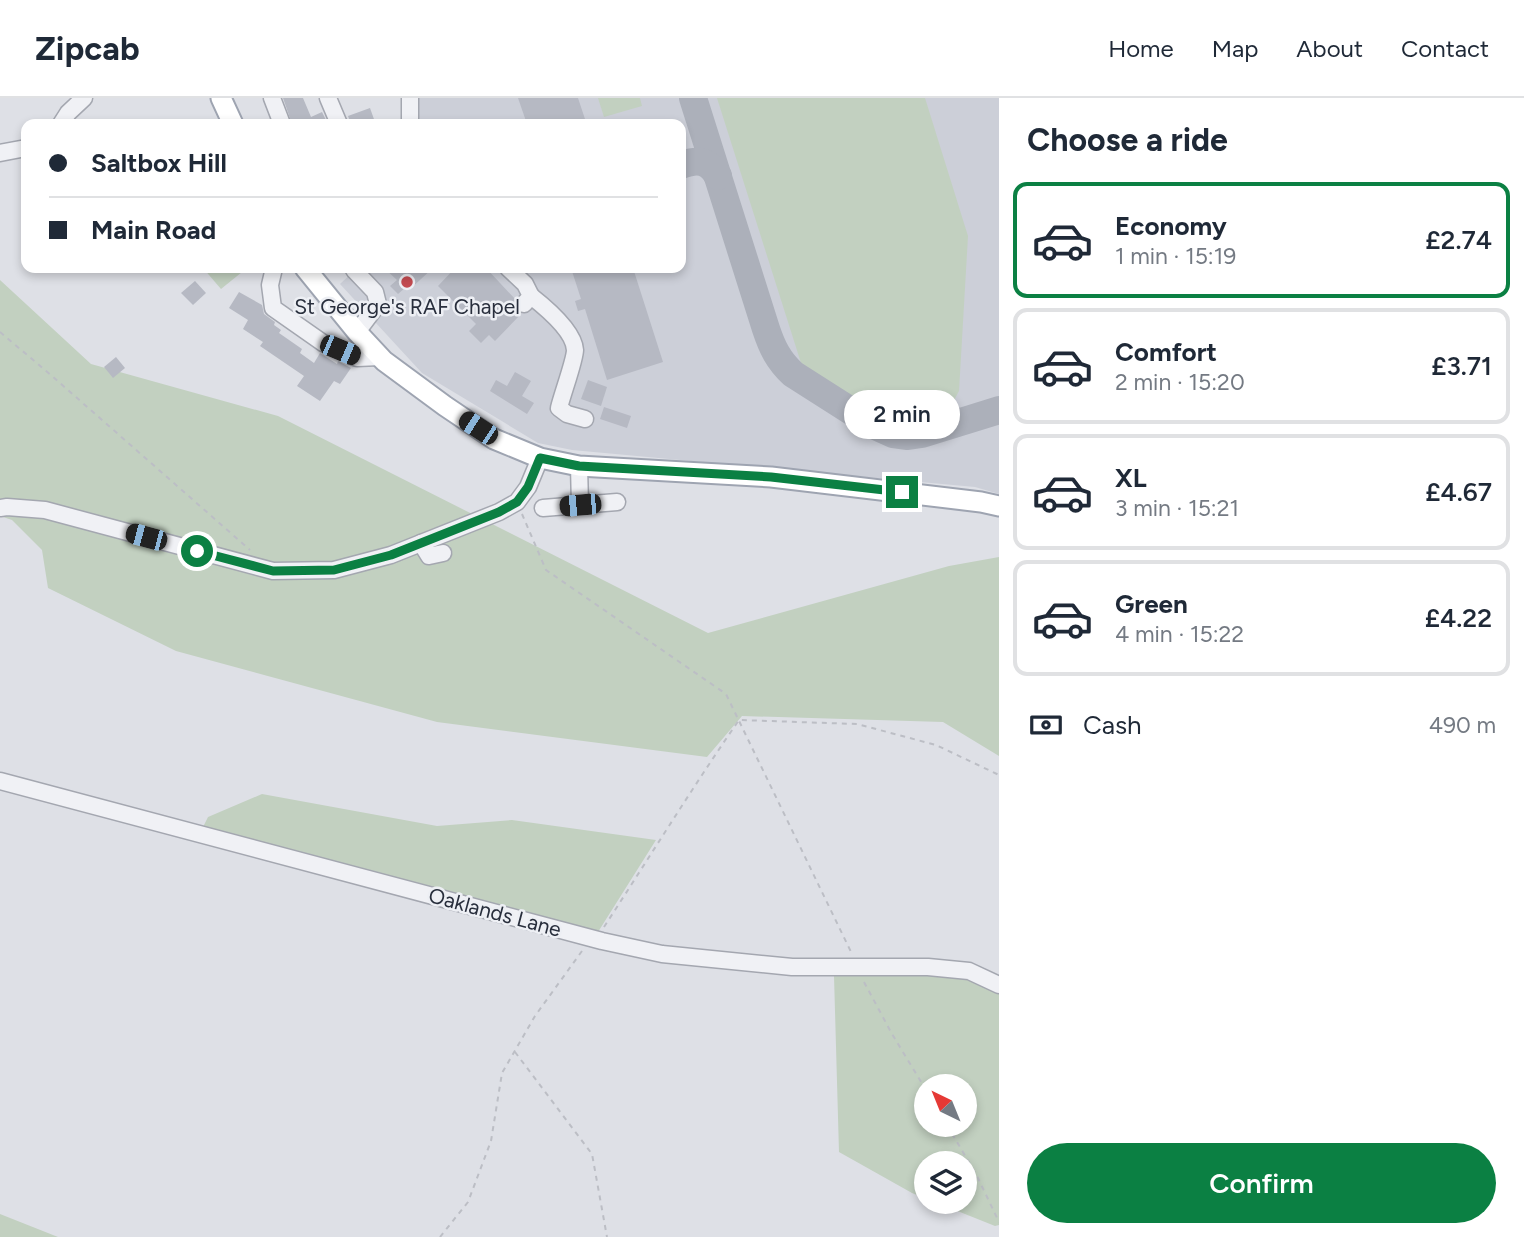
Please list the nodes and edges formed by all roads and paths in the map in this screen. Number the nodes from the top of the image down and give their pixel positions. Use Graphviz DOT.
graph roads {
  1 [pos="84,98"];
  2 [pos="221,98"];
  3 [pos="271,98"];
  4 [pos="328,98"];
  5 [pos="410,98"];
  6 [pos="64,119"];
  7 [pos="231,119"];
  8 [pos="280,119"];
  9 [pos="337,119"];
  10 [pos="410,119"];
  11 [pos="21,149"];
  12 [pos="0,153"];
  13 [pos="273,273"];
  14 [pos="309,273"];
  15 [pos="357,273"];
  16 [pos="513,273"];
  17 [pos="0,332"];
  18 [pos="357,332"];
  19 [pos="380,357"];
  20 [pos="585,419"];
  21 [pos="540,458"];
  22 [pos="579,466"];
  23 [pos="517,502"];
  24 [pos="617,502"];
  25 [pos="580,505"];
  26 [pos="999,506"];
  27 [pos="0,508"];
  28 [pos="543,508"];
  29 [pos="421,543"];
  30 [pos="253,553"];
  31 [pos="443,553"];
  32 [pos="739,720"];
  33 [pos="999,775"];
  34 [pos="0,781"];
  35 [pos="595,939"];
  36 [pos="858,967"];
  37 [pos="999,985"];
  38 [pos="515,1052"];
  39 [pos="916,1074"];
  40 [pos="954,1138"];
  41 [pos="999,1222"];
  42 [pos="440,1237"];
  43 [pos="607,1237"];
  1 -- 6 [label="street"];
  2 -- 7 [label="main road"];
  3 -- 8 [label="street"];
  4 -- 9 [label="street"];
  5 -- 10 [label="street"];
  11 -- 12 [label="street"];
  13 -- 19 [label="street"];
  14 -- 18 [label="main road"];
  15 -- 18 [label="street"];
  16 -- 20 [label="street"];
  17 -- 30 [label="path"];
  18 -- 19 [label="main road"];
  19 -- 21 [label="main road"];
  21 -- 22 [label="main road"];
  21 -- 23 [label="street"];
  22 -- 25 [label="street"];
  22 -- 26 [label="main road"];
  23 -- 29 [label="street"];
  23 -- 32 [label="path"];
  24 -- 25 [label="street"];
  25 -- 28 [label="street"];
  27 -- 29 [label="street"];
  29 -- 31 [label="street"];
  32 -- 33 [label="path"];
  32 -- 35 [label="path"];
  32 -- 36 [label="path"];
  34 -- 35 [label="street, Oaklands Lane"];
  35 -- 36 [label="street, Oaklands Lane"];
  35 -- 38 [label="path"];
  36 -- 37 [label="street, Oaklands Lane"];
  36 -- 39 [label="path"];
  38 -- 42 [label="path"];
  38 -- 43 [label="path"];
  40 -- 41 [label="path"];
}
